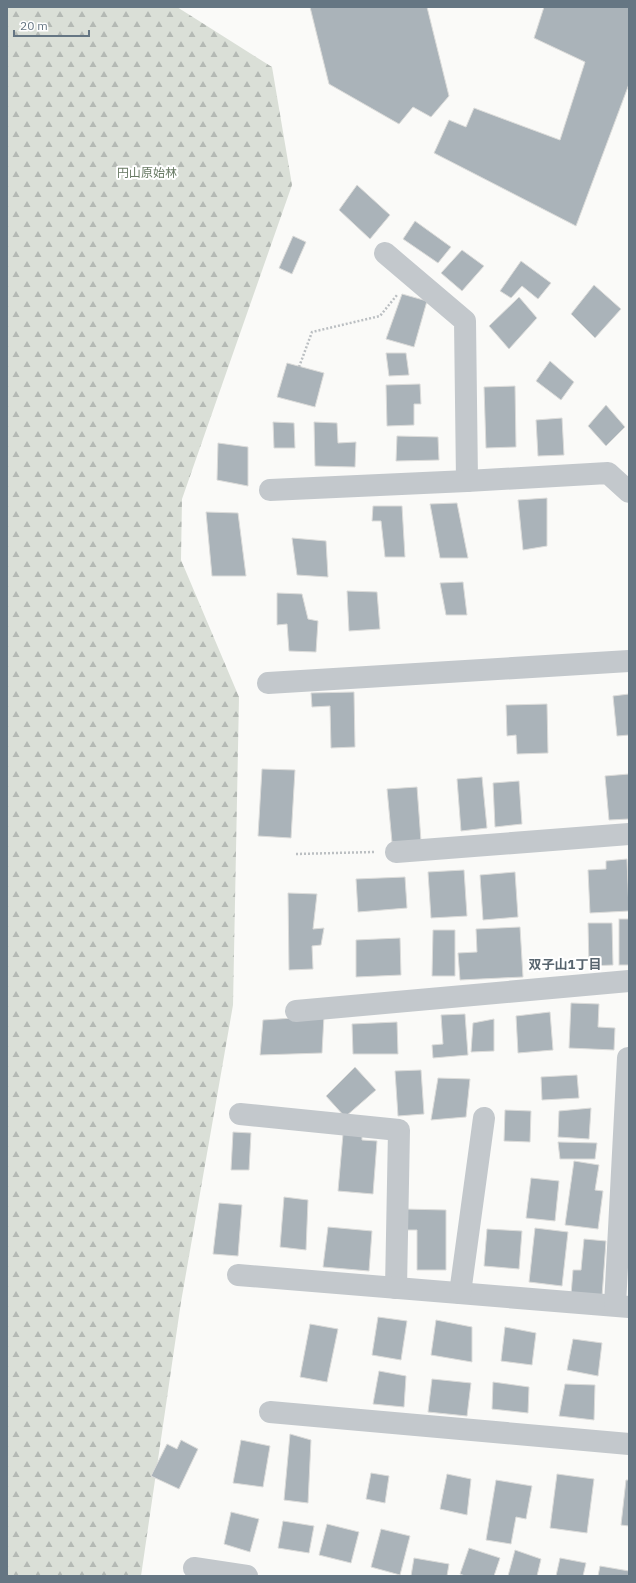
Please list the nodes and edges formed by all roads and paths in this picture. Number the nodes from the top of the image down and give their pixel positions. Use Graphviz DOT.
graph roads {
  1 [pos="385,253"];
  2 [pos="401,290"];
  3 [pos="299,366"];
  4 [pos="467,481"];
  5 [pos="270,490"];
  6 [pos="629,492"];
  7 [pos="629,661"];
  8 [pos="268,683"];
  9 [pos="629,834"];
  10 [pos="396,852"];
  11 [pos="296,854"];
  12 [pos="629,982"];
  13 [pos="296,1011"];
  14 [pos="628,1058"];
  15 [pos="240,1114"];
  16 [pos="484,1118"];
  17 [pos="238,1275"];
  18 [pos="396,1288"];
  19 [pos="460,1293"];
  20 [pos="622,1306"];
  21 [pos="270,1412"];
  22 [pos="629,1444"];
  23 [pos="194,1568"];
  24 [pos="247,1576"];
  1 -- 4 [label="street"];
  2 -- 3 [label="path"];
  4 -- 5 [label="street"];
  4 -- 6 [label="street"];
  7 -- 8 [label="street"];
  9 -- 10 [label="street"];
  10 -- 11 [label="path"];
  12 -- 13 [label="street"];
  14 -- 20 [label="street"];
  15 -- 18 [label="street"];
  16 -- 19 [label="street"];
  17 -- 18 [label="street"];
  18 -- 19 [label="street"];
  19 -- 20 [label="street"];
  21 -- 22 [label="street"];
  23 -- 24 [label="street"];
}
